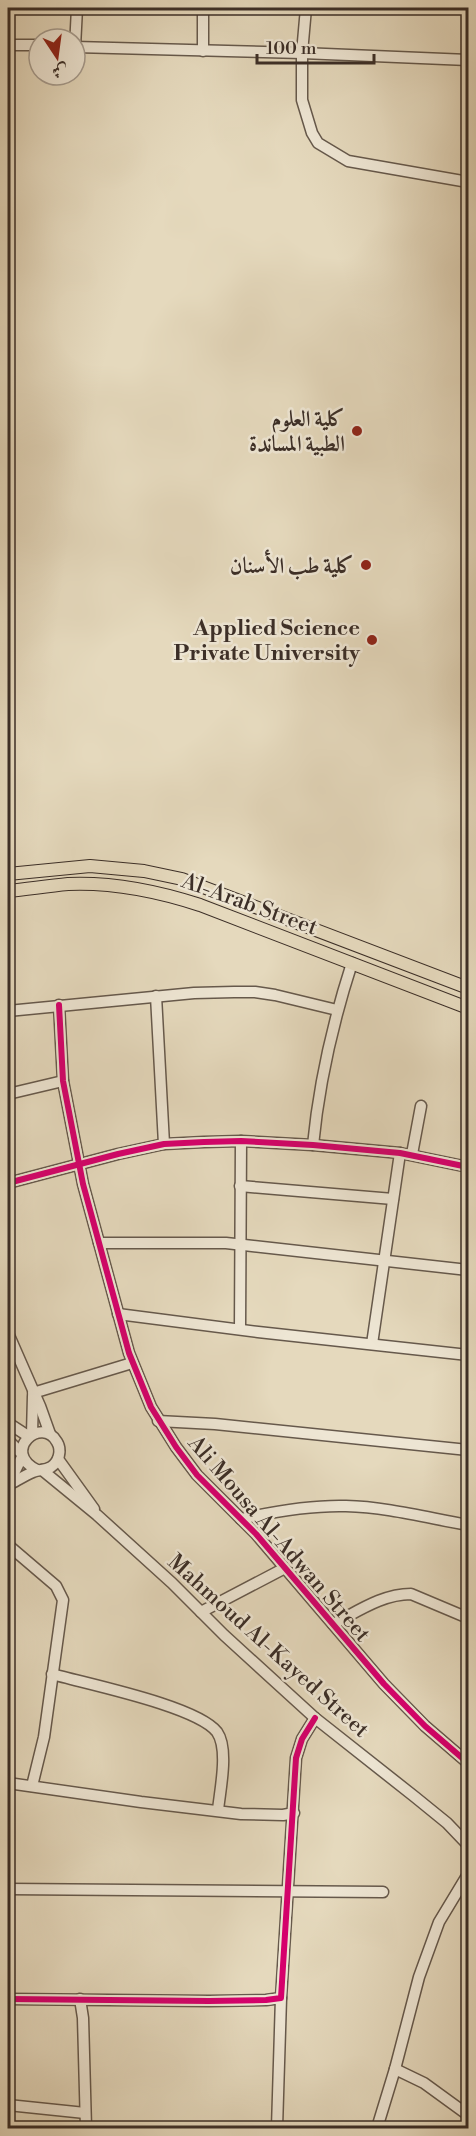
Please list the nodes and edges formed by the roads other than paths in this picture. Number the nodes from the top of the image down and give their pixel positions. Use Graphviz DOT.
graph roads {
  1 [pos="77,8"];
  2 [pos="203,8"];
  3 [pos="306,8"];
  4 [pos="76,27"];
  5 [pos="12,45"];
  6 [pos="27,45"];
  7 [pos="87,47"];
  8 [pos="202,51"];
  9 [pos="302,53"];
  10 [pos="468,60"];
  11 [pos="468,182"];
  12 [pos="8,874"];
  13 [pos="8,891"];
  14 [pos="352,963"];
  15 [pos="468,988"];
  16 [pos="156,996"];
  17 [pos="59,1005"];
  18 [pos="468,1008"];
  19 [pos="337,1010"];
  20 [pos="8,1011"];
  21 [pos="63,1081"];
  22 [pos="8,1094"];
  23 [pos="421,1107"];
  24 [pos="241,1141"];
  25 [pos="164,1144"];
  26 [pos="313,1145"];
  27 [pos="406,1154"];
  28 [pos="79,1164"];
  29 [pos="468,1167"];
  30 [pos="8,1183"];
  31 [pos="240,1186"];
  32 [pos="393,1199"];
  33 [pos="99,1243"];
  34 [pos="240,1246"];
  35 [pos="384,1262"];
  36 [pos="468,1270"];
  37 [pos="118,1314"];
  38 [pos="240,1329"];
  39 [pos="8,1333"];
  40 [pos="372,1344"];
  41 [pos="468,1355"];
  42 [pos="132,1363"];
  43 [pos="33,1393"];
  44 [pos="158,1421"];
  45 [pos="8,1423"];
  46 [pos="50,1434"];
  47 [pos="30,1435"];
  48 [pos="8,1440"];
  49 [pos="468,1449"];
  50 [pos="22,1456"];
  51 [pos="58,1459"];
  52 [pos="39,1470"];
  53 [pos="8,1485"];
  54 [pos="97,1515"];
  55 [pos="241,1519"];
  56 [pos="468,1525"];
  57 [pos="8,1545"];
  58 [pos="285,1568"];
  59 [pos="201,1612"];
  60 [pos="468,1618"];
  61 [pos="333,1624"];
  62 [pos="52,1674"];
  63 [pos="315,1718"];
  64 [pos="468,1762"];
  65 [pos="8,1783"];
  66 [pos="32,1786"];
  67 [pos="218,1810"];
  68 [pos="294,1813"];
  69 [pos="447,1823"];
  70 [pos="468,1836"];
  71 [pos="468,1845"];
  72 [pos="468,1874"];
  73 [pos="8,1889"];
  74 [pos="289,1892"];
  75 [pos="383,1892"];
  76 [pos="281,1998"];
  77 [pos="8,1999"];
  78 [pos="80,1999"];
  79 [pos="395,2069"];
  80 [pos="8,2105"];
  81 [pos="85,2113"];
  82 [pos="468,2115"];
  83 [pos="86,2128"];
  84 [pos="277,2128"];
  85 [pos="377,2128"];
  1 -- 4 [label="street"];
  2 -- 8 [label="street"];
  3 -- 9 [label="street"];
  5 -- 6 [label="street"];
  7 -- 8 [label="street"];
  8 -- 9 [label="street"];
  9 -- 10 [label="street"];
  9 -- 11 [label="street"];
  12 -- 15 [label="main road, Al-Arab Street"];
  13 -- 14 [label="main road, Al-Arab Street"];
  14 -- 18 [label="main road, Al-Arab Street"];
  14 -- 19 [label="street"];
  16 -- 17 [label="street"];
  16 -- 19 [label="street"];
  16 -- 25 [label="street"];
  17 -- 20 [label="street"];
  17 -- 21 [label="street, Ali Mousa Al-Adwan Street"];
  19 -- 26 [label="street"];
  21 -- 22 [label="street"];
  21 -- 28 [label="street, Ali Mousa Al-Adwan Street"];
  23 -- 27 [label="street"];
  24 -- 25 [label="street"];
  24 -- 26 [label="street"];
  24 -- 31 [label="street"];
  25 -- 28 [label="street"];
  26 -- 27 [label="street"];
  27 -- 29 [label="street"];
  27 -- 32 [label="street"];
  28 -- 30 [label="street"];
  28 -- 33 [label="street, Ali Mousa Al-Adwan Street"];
  31 -- 32 [label="street"];
  31 -- 34 [label="street"];
  32 -- 35 [label="street"];
  33 -- 34 [label="street"];
  33 -- 37 [label="street, Ali Mousa Al-Adwan Street"];
  34 -- 35 [label="street"];
  34 -- 38 [label="street"];
  35 -- 36 [label="street"];
  35 -- 40 [label="street"];
  37 -- 38 [label="street"];
  37 -- 42 [label="street, Ali Mousa Al-Adwan Street"];
  38 -- 40 [label="street"];
  39 -- 43 [label="street"];
  40 -- 41 [label="street"];
  42 -- 43 [label="street"];
  42 -- 44 [label="street, Ali Mousa Al-Adwan Street"];
  43 -- 46 [label="street"];
  43 -- 47 [label="street"];
  44 -- 49 [label="street"];
  44 -- 55 [label="street, Ali Mousa Al-Adwan Street"];
  45 -- 47 [label="street"];
  46 -- 47 [label="street"];
  46 -- 51 [label="street"];
  47 -- 50 [label="street"];
  48 -- 50 [label="street"];
  50 -- 52 [label="street"];
  50 -- 53 [label="street"];
  51 -- 52 [label="street"];
  51 -- 54 [label="street, Mahmoud Al-Kayed Street"];
  52 -- 53 [label="street"];
  52 -- 54 [label="street, Mahmoud Al-Kayed Street"];
  54 -- 59 [label="street, Mahmoud Al-Kayed Street"];
  55 -- 56 [label="street"];
  55 -- 58 [label="street, Ali Mousa Al-Adwan Street"];
  57 -- 62 [label="street"];
  58 -- 59 [label="street"];
  58 -- 61 [label="street, Ali Mousa Al-Adwan Street"];
  59 -- 63 [label="street, Mahmoud Al-Kayed Street"];
  60 -- 61 [label="street"];
  61 -- 64 [label="street, Ali Mousa Al-Adwan Street"];
  62 -- 66 [label="street"];
  62 -- 67 [label="street"];
  63 -- 68 [label="street"];
  63 -- 69 [label="street, Mahmoud Al-Kayed Street"];
  65 -- 66 [label="street"];
  66 -- 67 [label="street"];
  67 -- 68 [label="street"];
  68 -- 74 [label="street"];
  69 -- 70 [label="street, Mahmoud Al-Kayed Street"];
  69 -- 71 [label="street, Mahmoud Al-Kayed Street"];
  72 -- 79 [label="street"];
  73 -- 74 [label="street"];
  74 -- 75 [label="street"];
  74 -- 76 [label="street"];
  76 -- 78 [label="street"];
  76 -- 84 [label="street"];
  77 -- 78 [label="street"];
  78 -- 81 [label="street"];
  79 -- 82 [label="street"];
  79 -- 85 [label="street"];
  80 -- 81 [label="street"];
  81 -- 83 [label="street"];
}
